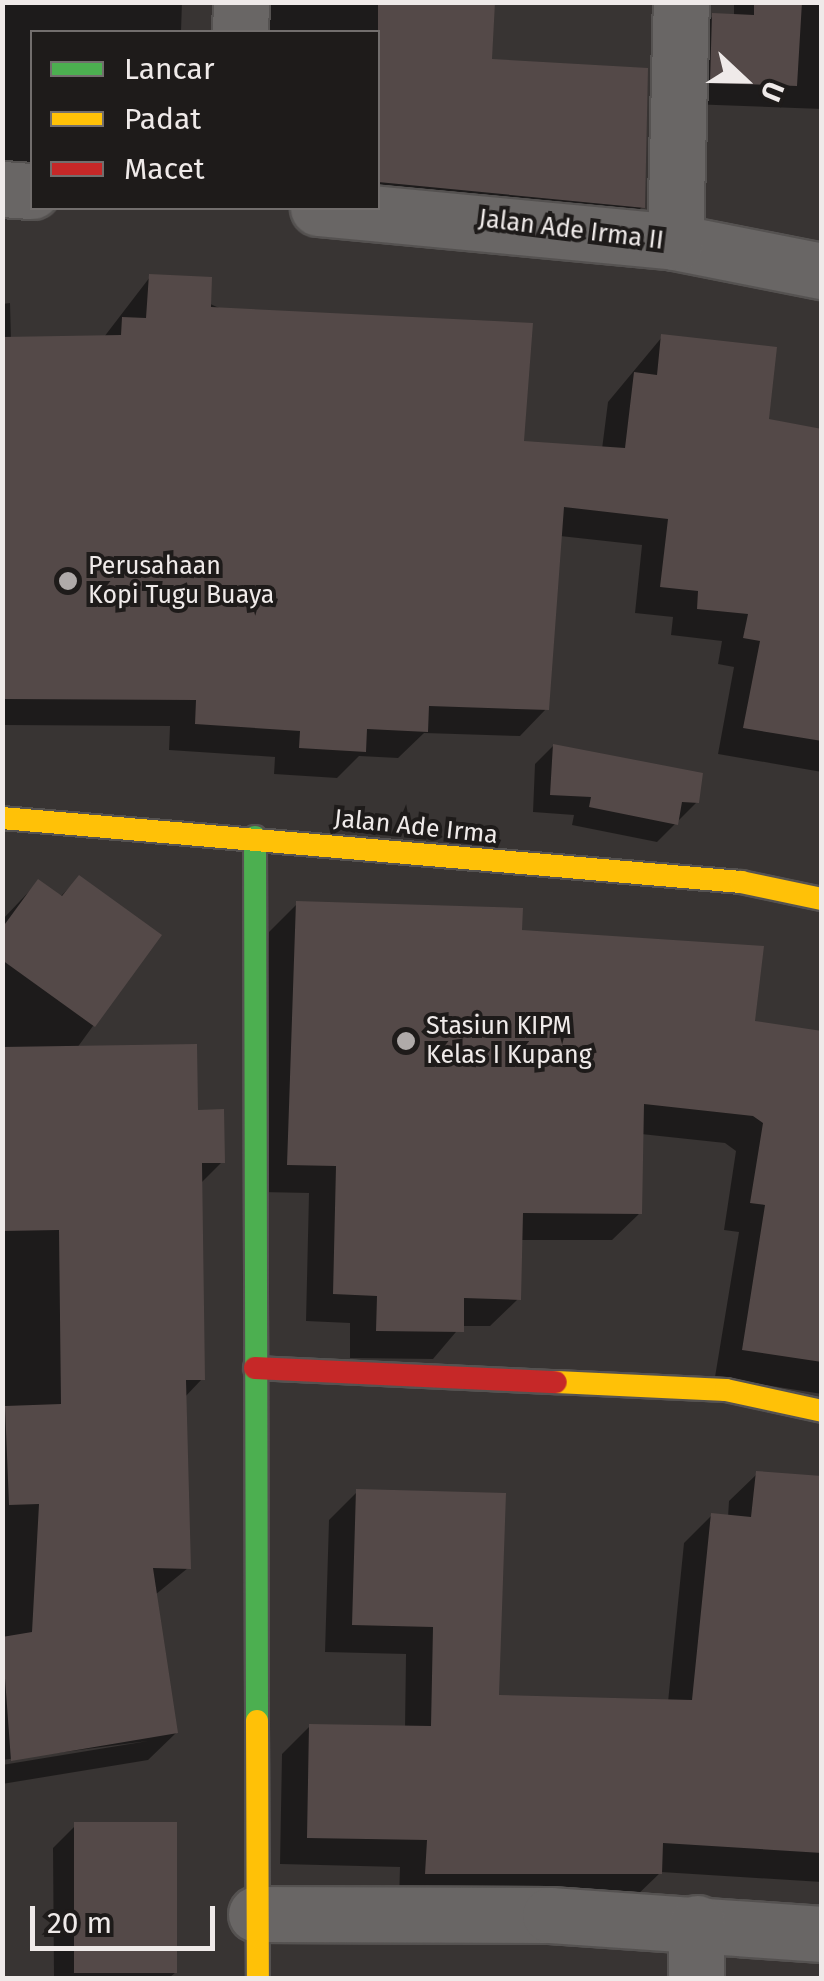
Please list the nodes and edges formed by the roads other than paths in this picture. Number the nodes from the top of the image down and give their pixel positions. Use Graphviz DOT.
graph roads {
  1 [pos="242,2"];
  2 [pos="681,2"];
  3 [pos="240,30"];
  4 [pos="2,189"];
  5 [pos="30,191"];
  6 [pos="339,210"];
  7 [pos="676,242"];
  8 [pos="822,271"];
  9 [pos="2,818"];
  10 [pos="255,837"];
  11 [pos="822,899"];
  12 [pos="255,1368"];
  13 [pos="822,1411"];
  14 [pos="256,1914"];
  15 [pos="697,1923"];
  16 [pos="822,1934"];
  17 [pos="258,1978"];
  18 [pos="696,1978"];
  1 -- 3 [label="street"];
  2 -- 7 [label="street"];
  4 -- 5 [label="street"];
  6 -- 7 [label="street, Jalan Ade Irma II"];
  7 -- 8 [label="street, Jalan Ade Irma II"];
  9 -- 10 [label="street, Jalan Ade Irma"];
  10 -- 11 [label="street, Jalan Ade Irma"];
  10 -- 12 [label="street"];
  12 -- 13 [label="street"];
  12 -- 14 [label="street"];
  14 -- 15 [label="street"];
  14 -- 17 [label="street"];
  15 -- 16 [label="street"];
  15 -- 18 [label="street"];
}
